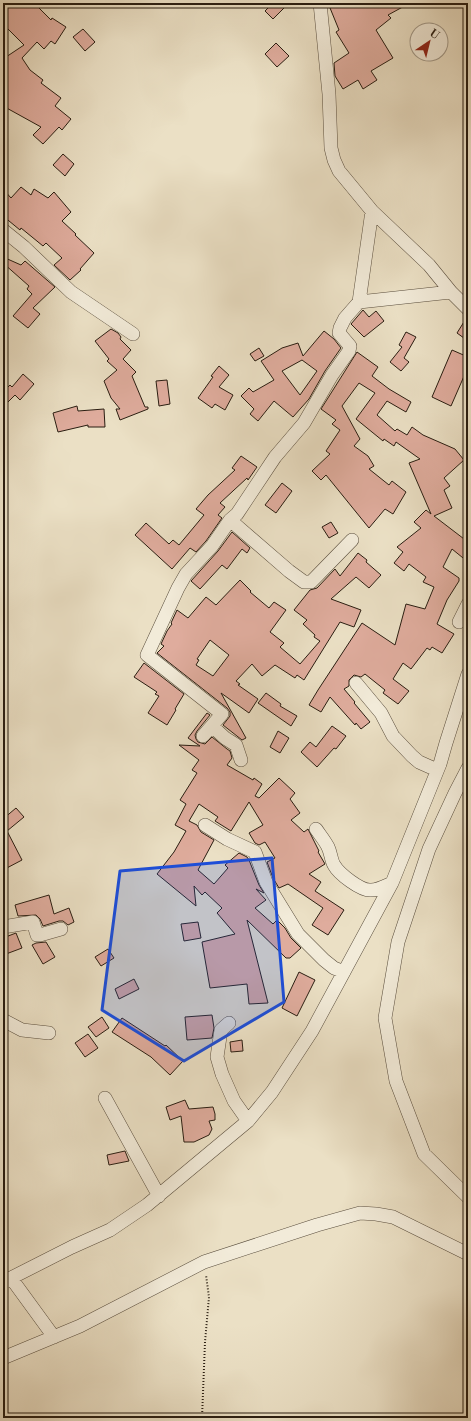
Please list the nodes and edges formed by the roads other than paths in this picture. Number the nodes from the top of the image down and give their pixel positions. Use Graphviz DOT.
graph roads {
  1 [pos="320,3"];
  2 [pos="372,211"];
  3 [pos="3,230"];
  4 [pos="451,292"];
  5 [pos="358,302"];
  6 [pos="468,309"];
  7 [pos="133,334"];
  8 [pos="230,520"];
  9 [pos="352,540"];
  10 [pos="468,604"];
  11 [pos="459,622"];
  12 [pos="468,674"];
  13 [pos="356,683"];
  14 [pos="241,760"];
  15 [pos="468,768"];
  16 [pos="437,770"];
  17 [pos="205,825"];
  18 [pos="316,829"];
  19 [pos="392,882"];
  20 [pos="3,927"];
  21 [pos="62,929"];
  22 [pos="344,972"];
  23 [pos="3,1020"];
  24 [pos="229,1023"];
  25 [pos="49,1033"];
  26 [pos="105,1098"];
  27 [pos="248,1121"];
  28 [pos="159,1196"];
  29 [pos="468,1197"];
  30 [pos="468,1254"];
  31 [pos="7,1280"];
  32 [pos="54,1337"];
  33 [pos="3,1358"];
  1 -- 2 [label="street"];
  2 -- 4 [label="street"];
  2 -- 5 [label="street"];
  3 -- 7 [label="street"];
  4 -- 5 [label="street"];
  4 -- 6 [label="street"];
  5 -- 8 [label="street"];
  8 -- 9 [label="street"];
  8 -- 14 [label="street"];
  10 -- 11 [label="street"];
  12 -- 16 [label="street"];
  13 -- 16 [label="street"];
  15 -- 29 [label="street"];
  16 -- 19 [label="street"];
  17 -- 22 [label="street"];
  18 -- 19 [label="street"];
  19 -- 22 [label="street"];
  20 -- 21 [label="street"];
  22 -- 27 [label="street"];
  23 -- 25 [label="street"];
  24 -- 27 [label="street"];
  26 -- 28 [label="street"];
  27 -- 28 [label="street"];
  28 -- 31 [label="street"];
  30 -- 32 [label="street"];
  31 -- 32 [label="street"];
  32 -- 33 [label="street"];
}
